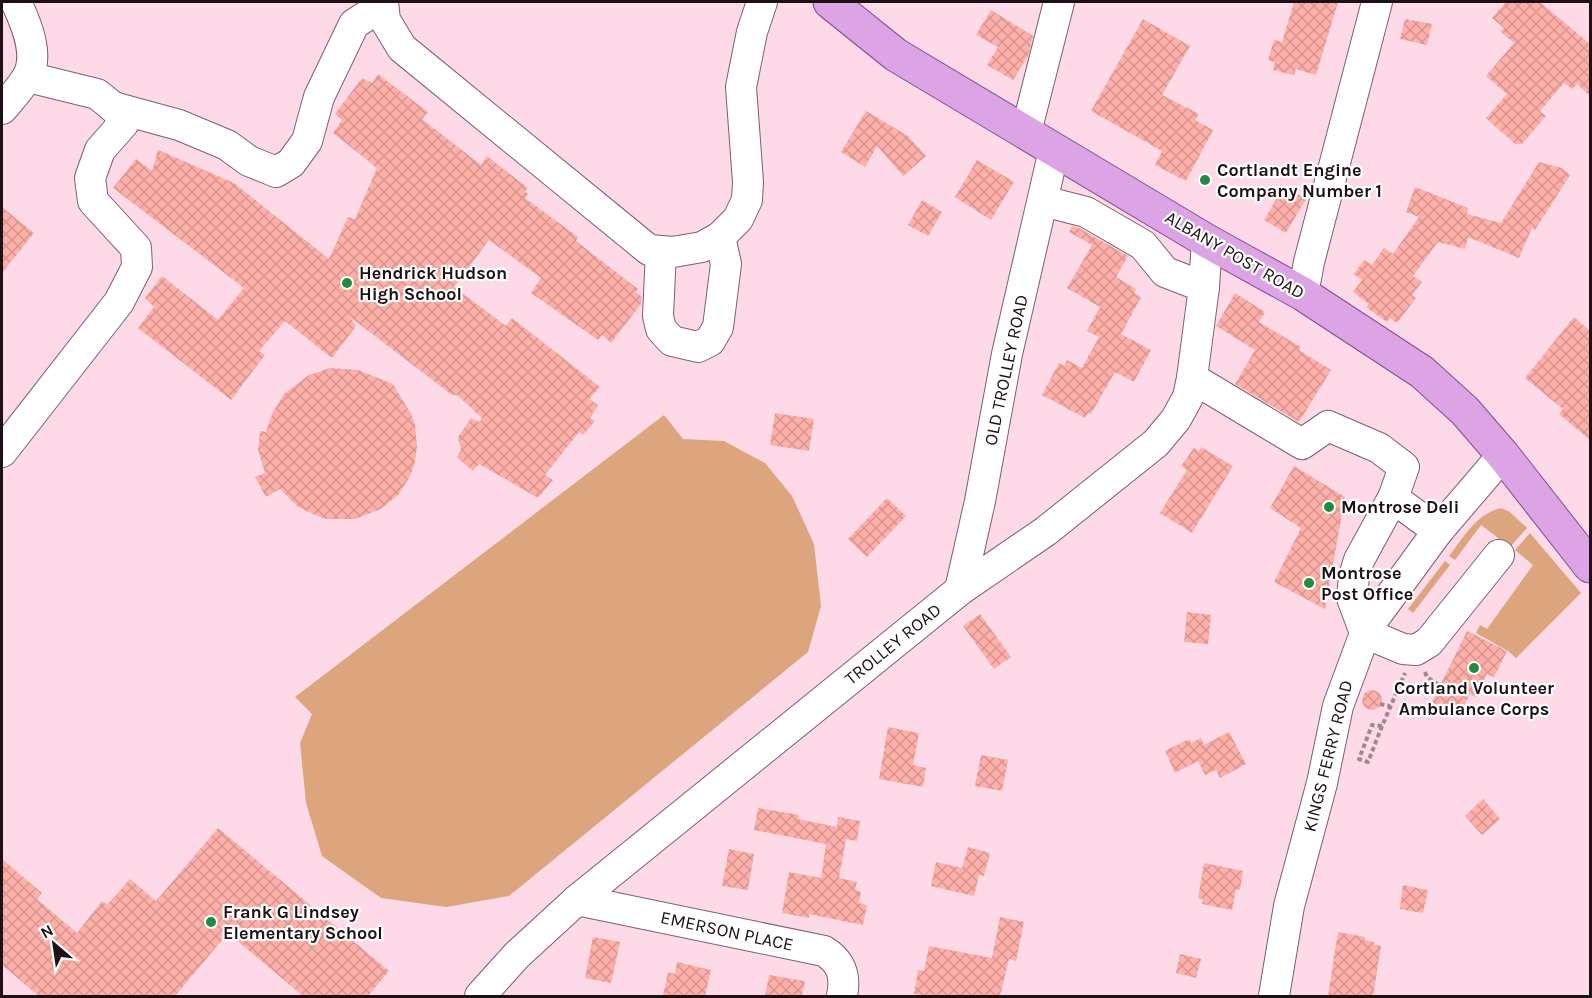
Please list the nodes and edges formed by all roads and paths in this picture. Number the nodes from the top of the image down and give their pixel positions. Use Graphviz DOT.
graph roads {
  1 [pos="16,2"];
  2 [pos="762,2"];
  3 [pos="830,2"];
  4 [pos="1059,2"];
  5 [pos="1377,2"];
  6 [pos="382,4"];
  7 [pos="30,68"];
  8 [pos="113,107"];
  9 [pos="2,109"];
  10 [pos="1026,132"];
  11 [pos="1054,150"];
  12 [pos="1101,177"];
  13 [pos="1043,201"];
  14 [pos="1086,212"];
  15 [pos="1161,213"];
  16 [pos="720,237"];
  17 [pos="1207,241"];
  18 [pos="1143,245"];
  19 [pos="661,251"];
  20 [pos="1204,287"];
  21 [pos="1303,294"];
  22 [pos="1192,378"];
  23 [pos="2,452"];
  24 [pos="1503,455"];
  25 [pos="1393,498"];
  26 [pos="1438,531"];
  27 [pos="1587,553"];
  28 [pos="1499,555"];
  29 [pos="960,590"];
  30 [pos="1365,633"];
  31 [pos="1395,694"];
  32 [pos="1380,704"];
  33 [pos="1390,706"];
  34 [pos="1382,726"];
  35 [pos="577,900"];
  36 [pos="480,996"];
  37 [pos="842,996"];
  38 [pos="1274,996"];
  1 -- 7 [label="street"];
  2 -- 16 [label="street"];
  3 -- 10 [label="main road, ALBANY POST ROAD"];
  4 -- 10 [label="street"];
  5 -- 21 [label="street"];
  6 -- 8 [label="street"];
  6 -- 19 [label="street"];
  7 -- 8 [label="street"];
  7 -- 9 [label="street"];
  8 -- 23 [label="street"];
  10 -- 11 [label="main road, ALBANY POST ROAD"];
  11 -- 12 [label="main road, ALBANY POST ROAD"];
  11 -- 13 [label="street, OLD TROLLEY ROAD"];
  12 -- 14 [label="street"];
  12 -- 15 [label="main road, ALBANY POST ROAD"];
  13 -- 14 [label="street"];
  13 -- 29 [label="street, OLD TROLLEY ROAD"];
  14 -- 18 [label="street"];
  15 -- 17 [label="main road, ALBANY POST ROAD"];
  15 -- 18 [label="street"];
  16 -- 19 [label="street"];
  16 -- 19 [label="street"];
  17 -- 20 [label="street, TROLLEY ROAD"];
  17 -- 21 [label="main road, ALBANY POST ROAD"];
  18 -- 20 [label="street"];
  20 -- 22 [label="street, TROLLEY ROAD"];
  21 -- 24 [label="main road, ALBANY POST ROAD"];
  22 -- 25 [label="street"];
  22 -- 29 [label="street, TROLLEY ROAD"];
  24 -- 26 [label="street, KINGS FERRY ROAD"];
  24 -- 27 [label="main road, ALBANY POST ROAD"];
  25 -- 26 [label="street"];
  25 -- 30 [label="street"];
  26 -- 30 [label="street, KINGS FERRY ROAD"];
  28 -- 30 [label="street"];
  29 -- 35 [label="street, TROLLEY ROAD"];
  30 -- 38 [label="street, KINGS FERRY ROAD"];
  31 -- 33 [label="path"];
  32 -- 33 [label="path"];
  33 -- 34 [label="path"];
  34 -- 34 [label="path"];
  35 -- 36 [label="street, TROLLEY ROAD"];
  35 -- 37 [label="street, EMERSON PLACE"];
}
